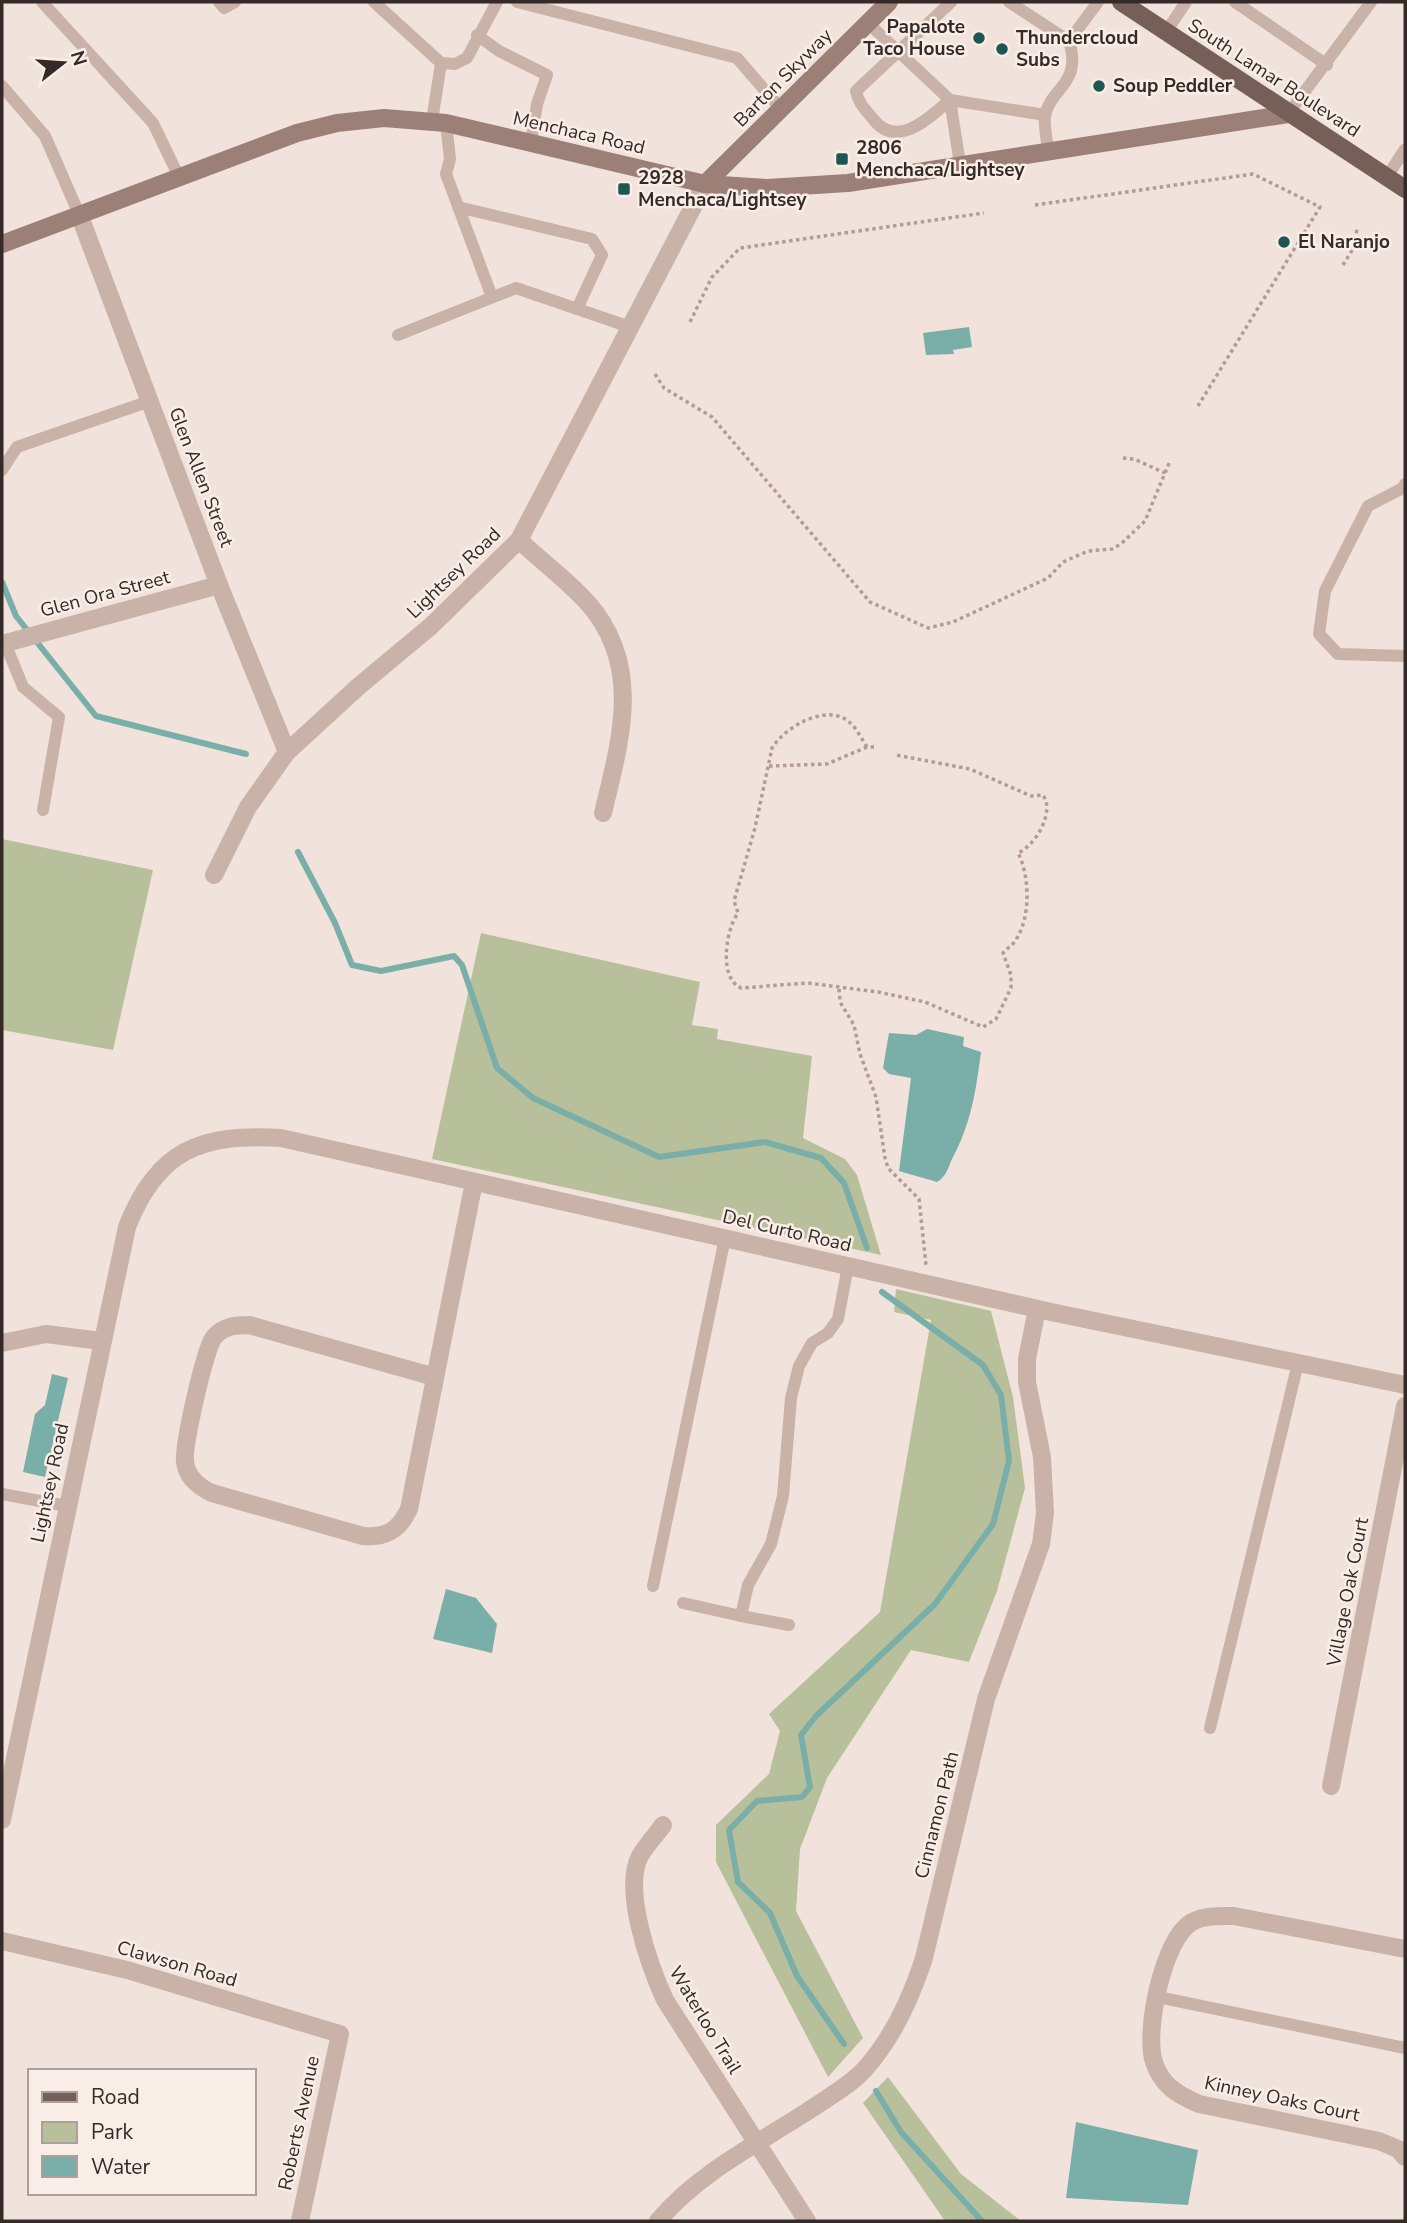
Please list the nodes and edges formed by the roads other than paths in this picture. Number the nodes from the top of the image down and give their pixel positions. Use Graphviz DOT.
graph roads {
  1 [pos="43,2"];
  2 [pos="219,2"];
  3 [pos="235,2"];
  4 [pos="373,2"];
  5 [pos="497,2"];
  6 [pos="517,2"];
  7 [pos="951,2"];
  8 [pos="1009,2"];
  9 [pos="1098,2"];
  10 [pos="1121,2"];
  11 [pos="1186,2"];
  12 [pos="1235,2"];
  13 [pos="1371,2"];
  14 [pos="875,10"];
  15 [pos="1166,32"];
  16 [pos="477,35"];
  17 [pos="1069,41"];
  18 [pos="901,52"];
  19 [pos="441,63"];
  20 [pos="1327,65"];
  21 [pos="2,86"];
  22 [pos="950,100"];
  23 [pos="781,109"];
  24 [pos="1289,114"];
  25 [pos="1045,115"];
  26 [pos="439,122"];
  27 [pos="531,143"];
  28 [pos="1405,149"];
  29 [pos="1048,151"];
  30 [pos="960,164"];
  31 [pos="179,177"];
  32 [pos="1387,177"];
  33 [pos="705,184"];
  34 [pos="1405,189"];
  35 [pos="458,207"];
  36 [pos="79,214"];
  37 [pos="2,244"];
  38 [pos="492,297"];
  39 [pos="577,309"];
  40 [pos="630,327"];
  41 [pos="398,335"];
  42 [pos="150,401"];
  43 [pos="2,470"];
  44 [pos="1404,487"];
  45 [pos="519,540"];
  46 [pos="219,585"];
  47 [pos="3,644"];
  48 [pos="1405,656"];
  49 [pos="287,752"];
  50 [pos="43,810"];
  51 [pos="603,814"];
  52 [pos="214,875"];
  53 [pos="164,1164"];
  54 [pos="474,1182"];
  55 [pos="725,1238"];
  56 [pos="848,1266"];
  57 [pos="1037,1309"];
  58 [pos="101,1340"];
  59 [pos="2,1343"];
  60 [pos="1298,1363"];
  61 [pos="435,1377"];
  62 [pos="1405,1385"];
  63 [pos="1405,1406"];
  64 [pos="2,1494"];
  65 [pos="67,1506"];
  66 [pos="653,1586"];
  67 [pos="683,1603"];
  68 [pos="741,1616"];
  69 [pos="789,1625"];
  70 [pos="1210,1728"];
  71 [pos="1331,1786"];
  72 [pos="2,1820"];
  73 [pos="663,1825"];
  74 [pos="2,1941"];
  75 [pos="1405,1950"];
  76 [pos="1158,1997"];
  77 [pos="340,2034"];
  78 [pos="1405,2048"];
  79 [pos="757,2144"];
  80 [pos="1405,2157"];
  81 [pos="300,2221"];
  82 [pos="658,2221"];
  83 [pos="807,2221"];
  1 -- 31 [label="lane"];
  2 -- 3 [label="lane"];
  4 -- 19 [label="lane"];
  5 -- 16 [label="lane"];
  6 -- 23 [label="lane"];
  7 -- 18 [label="lane"];
  8 -- 17 [label="lane"];
  9 -- 17 [label="lane"];
  10 -- 15 [label="main road, South Lamar Boulevard"];
  11 -- 15 [label="lane"];
  12 -- 20 [label="lane"];
  13 -- 20 [label="lane"];
  14 -- 18 [label="lane"];
  14 -- 23 [label="main road, Barton Skyway"];
  15 -- 24 [label="main road, South Lamar Boulevard"];
  16 -- 19 [label="lane"];
  16 -- 27 [label="lane"];
  17 -- 25 [label="lane"];
  18 -- 22 [label="lane"];
  18 -- 22 [label="lane"];
  19 -- 26 [label="lane"];
  20 -- 24 [label="lane"];
  21 -- 36 [label="lane"];
  22 -- 25 [label="lane"];
  22 -- 30 [label="lane"];
  23 -- 33 [label="main road, Barton Skyway"];
  24 -- 29 [label="main road, Menchaca Road"];
  24 -- 32 [label="main road, South Lamar Boulevard"];
  25 -- 29 [label="lane"];
  26 -- 27 [label="main road, Menchaca Road"];
  26 -- 31 [label="main road, Menchaca Road"];
  26 -- 35 [label="lane"];
  27 -- 33 [label="main road, Menchaca Road"];
  28 -- 32 [label="lane"];
  29 -- 30 [label="main road, Menchaca Road"];
  30 -- 33 [label="main road, Menchaca Road"];
  31 -- 36 [label="main road, Menchaca Road"];
  32 -- 34 [label="main road, South Lamar Boulevard"];
  33 -- 40 [label="street, Lightsey Road"];
  35 -- 38 [label="lane"];
  35 -- 39 [label="lane"];
  36 -- 37 [label="main road, Menchaca Road"];
  36 -- 42 [label="street, Glen Allen Street"];
  38 -- 39 [label="lane"];
  38 -- 41 [label="lane"];
  39 -- 40 [label="lane"];
  40 -- 45 [label="street, Lightsey Road"];
  42 -- 43 [label="lane"];
  42 -- 46 [label="street, Glen Allen Street"];
  44 -- 48 [label="lane"];
  45 -- 49 [label="street, Lightsey Road"];
  45 -- 51 [label="street"];
  46 -- 47 [label="street, Glen Ora Street"];
  46 -- 49 [label="street, Glen Allen Street"];
  47 -- 50 [label="lane"];
  49 -- 52 [label="street, Lightsey Road"];
  53 -- 54 [label="street, Del Curto Road"];
  53 -- 58 [label="street, Lightsey Road"];
  54 -- 55 [label="street, Del Curto Road"];
  54 -- 61 [label="street"];
  55 -- 56 [label="street, Del Curto Road"];
  55 -- 66 [label="lane"];
  56 -- 57 [label="street, Del Curto Road"];
  56 -- 68 [label="lane"];
  57 -- 60 [label="street, Del Curto Road"];
  57 -- 79 [label="street, Cinnamon Path"];
  58 -- 59 [label="street"];
  58 -- 65 [label="street, Lightsey Road"];
  60 -- 62 [label="street, Del Curto Road"];
  60 -- 70 [label="lane"];
  61 -- 61 [label="street"];
  63 -- 71 [label="street, Village Oak Court"];
  64 -- 65 [label="lane"];
  65 -- 72 [label="street, Lightsey Road"];
  67 -- 68 [label="lane"];
  68 -- 69 [label="lane"];
  73 -- 79 [label="street, Waterloo Trail"];
  74 -- 77 [label="street, Clawson Road"];
  75 -- 76 [label="street, Kinney Oaks Court"];
  76 -- 78 [label="lane"];
  76 -- 80 [label="street, Kinney Oaks Court"];
  77 -- 81 [label="street, Roberts Avenue"];
  79 -- 82 [label="street, Cinnamon Path"];
  79 -- 83 [label="street, Waterloo Trail"];
}
